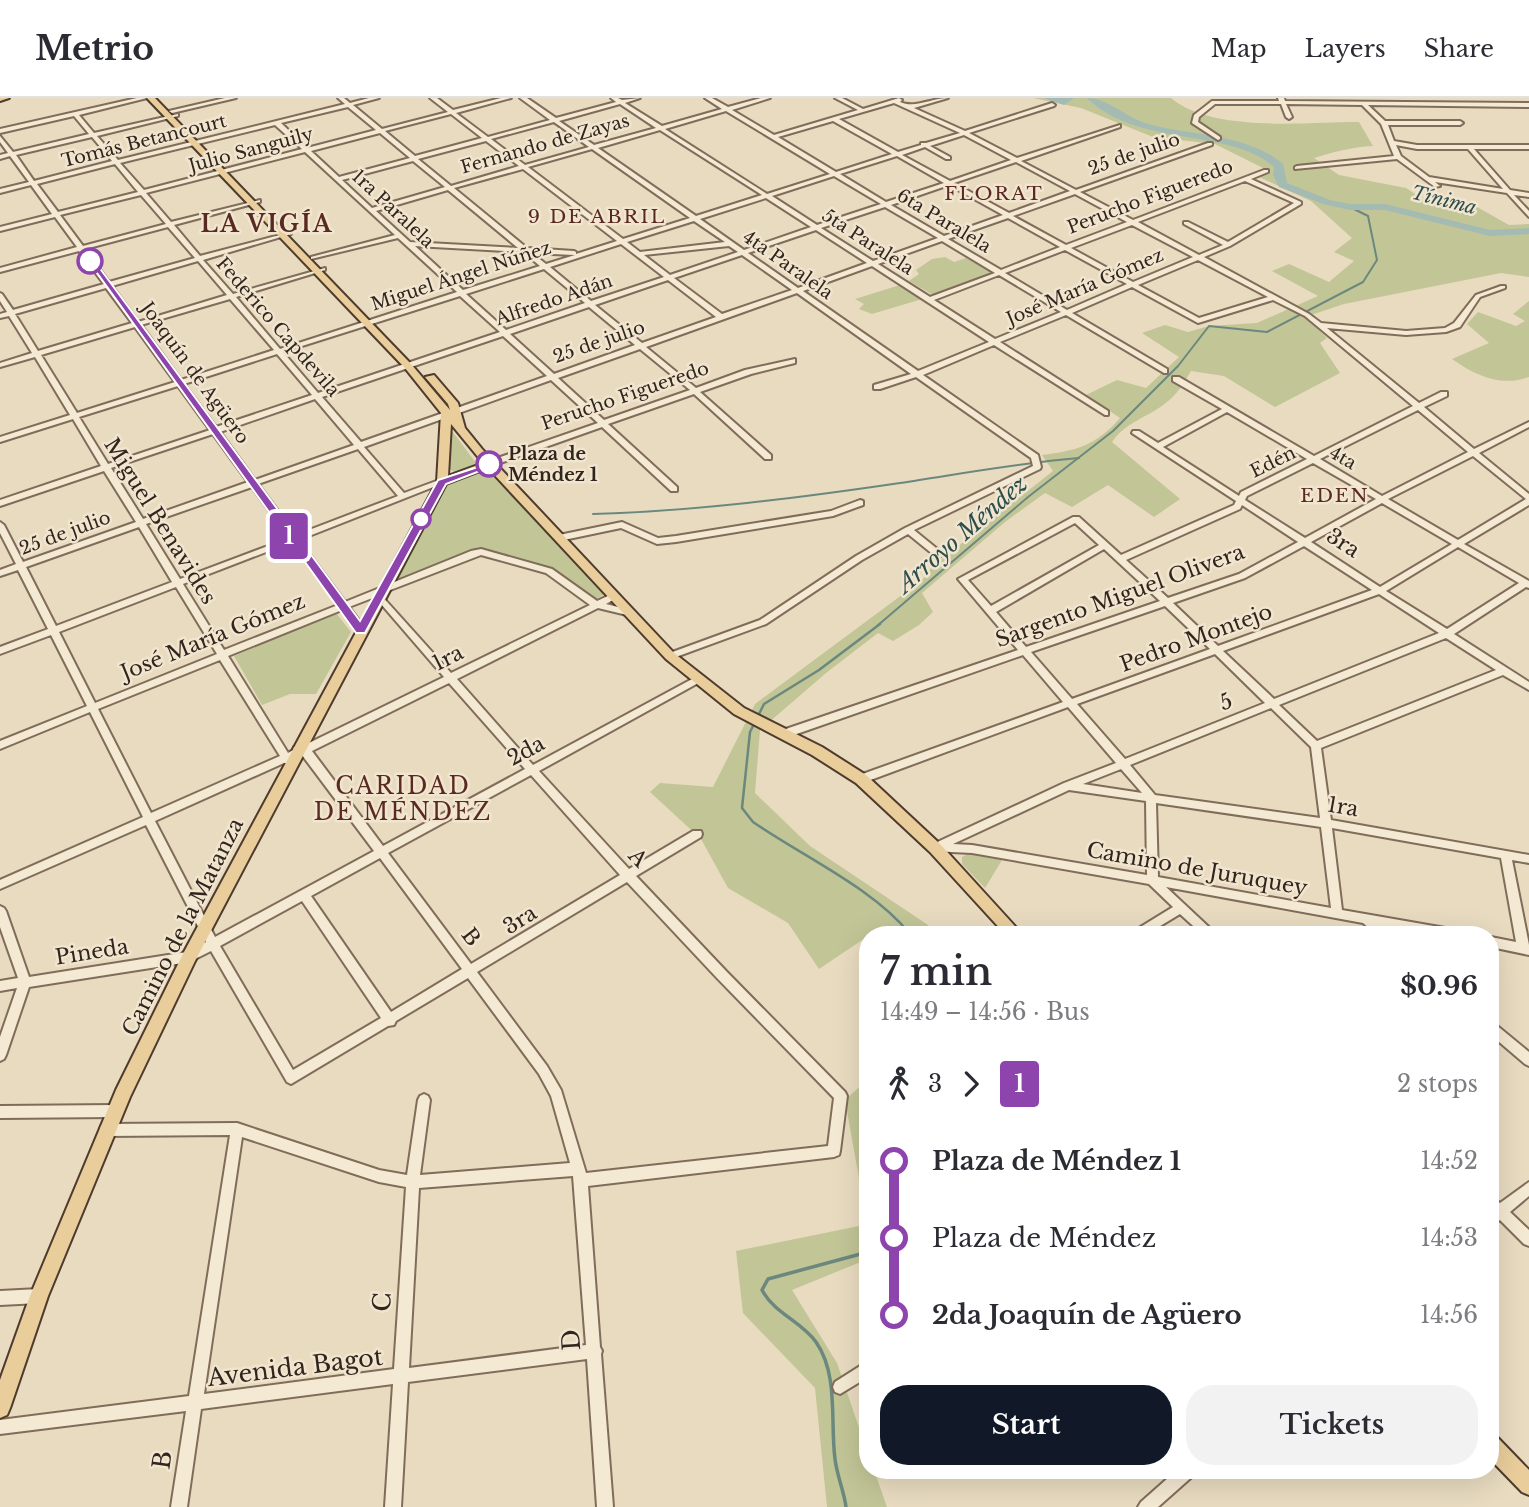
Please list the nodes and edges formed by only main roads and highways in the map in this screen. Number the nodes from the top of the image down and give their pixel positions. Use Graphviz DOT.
graph roads {
  1 [pos="5,98"];
  2 [pos="151,98"];
  3 [pos="160,98"];
  4 [pos="0,99"];
  5 [pos="173,114"];
  6 [pos="285,234"];
  7 [pos="319,270"];
  8 [pos="451,411"];
  9 [pos="489,464"];
  10 [pos="442,482"];
  11 [pos="1007,926"];
  12 [pos="0,1408"];
  13 [pos="1499,1453"];
  14 [pos="1529,1485"];
  1 -- 4 [label="main road"];
  2 -- 5 [label="main road"];
  3 -- 5 [label="main road"];
  5 -- 6 [label="main road"];
  6 -- 7 [label="main road"];
  6 -- 7 [label="main road"];
  7 -- 8 [label="main road"];
  8 -- 9 [label="main road"];
  8 -- 10 [label="main road"];
  9 -- 10 [label="main road, Perucho Figueredo"];
  9 -- 11 [label="main road"];
  10 -- 12 [label="main road, Camino de la Matanza"];
  13 -- 14 [label="main road"];
}
